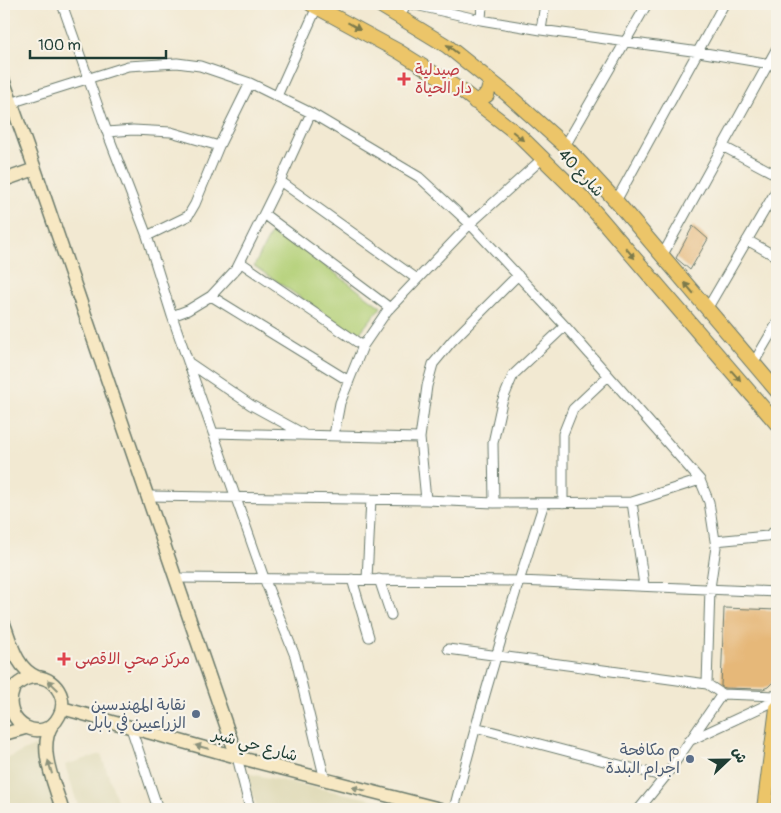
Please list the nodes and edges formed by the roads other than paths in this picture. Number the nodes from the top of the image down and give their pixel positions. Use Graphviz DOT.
graph roads {
  1 [pos="62,4"];
  2 [pos="378,4"];
  3 [pos="411,4"];
  4 [pos="482,4"];
  5 [pos="545,4"];
  6 [pos="647,4"];
  7 [pos="724,4"];
  8 [pos="314,5"];
  9 [pos="403,10"];
  10 [pos="481,20"];
  11 [pos="541,30"];
  12 [pos="624,43"];
  13 [pos="777,48"];
  14 [pos="699,52"];
  15 [pos="773,64"];
  16 [pos="88,78"];
  17 [pos="492,81"];
  18 [pos="4,82"];
  19 [pos="250,83"];
  20 [pos="277,96"];
  21 [pos="475,102"];
  22 [pos="517,103"];
  23 [pos="8,104"];
  24 [pos="312,113"];
  25 [pos="501,122"];
  26 [pos="107,132"];
  27 [pos="219,146"];
  28 [pos="565,146"];
  29 [pos="724,146"];
  30 [pos="543,158"];
  31 [pos="35,169"];
  32 [pos="777,175"];
  33 [pos="4,180"];
  34 [pos="280,181"];
  35 [pos="777,189"];
  36 [pos="616,202"];
  37 [pos="264,214"];
  38 [pos="470,224"];
  39 [pos="147,236"];
  40 [pos="747,240"];
  41 [pos="662,256"];
  42 [pos="777,256"];
  43 [pos="240,262"];
  44 [pos="518,275"];
  45 [pos="417,279"];
  46 [pos="211,296"];
  47 [pos="390,308"];
  48 [pos="707,309"];
  49 [pos="172,316"];
  50 [pos="777,323"];
  51 [pos="565,326"];
  52 [pos="363,346"];
  53 [pos="188,362"];
  54 [pos="753,364"];
  55 [pos="608,376"];
  56 [pos="349,381"];
  57 [pos="777,392"];
  58 [pos="777,424"];
  59 [pos="213,433"];
  60 [pos="305,435"];
  61 [pos="334,435"];
  62 [pos="420,438"];
  63 [pos="700,480"];
  64 [pos="149,496"];
  65 [pos="236,498"];
  66 [pos="371,499"];
  67 [pos="426,500"];
  68 [pos="632,502"];
  69 [pos="494,503"];
  70 [pos="544,503"];
  71 [pos="563,503"];
  72 [pos="777,530"];
  73 [pos="715,541"];
  74 [pos="177,578"];
  75 [pos="264,578"];
  76 [pos="352,579"];
  77 [pos="367,579"];
  78 [pos="379,579"];
  79 [pos="519,580"];
  80 [pos="644,585"];
  81 [pos="710,588"];
  82 [pos="777,592"];
  83 [pos="391,615"];
  84 [pos="4,624"];
  85 [pos="369,637"];
  86 [pos="448,649"];
  87 [pos="496,655"];
  88 [pos="37,677"];
  89 [pos="707,684"];
  90 [pos="8,692"];
  91 [pos="722,694"];
  92 [pos="777,696"];
  93 [pos="777,700"];
  94 [pos="62,708"];
  95 [pos="777,708"];
  96 [pos="52,724"];
  97 [pos="474,727"];
  98 [pos="25,728"];
  99 [pos="131,728"];
  100 [pos="4,734"];
  101 [pos="688,741"];
  102 [pos="238,757"];
  103 [pos="665,777"];
  104 [pos="325,780"];
  105 [pos="62,809"];
  106 [pos="158,809"];
  107 [pos="250,809"];
  108 [pos="440,809"];
  109 [pos="454,809"];
  110 [pos="639,809"];
  111 [pos="764,809"];
  1 -- 16 [label="street"];
  2 -- 9 [label="main road, شارع 40"];
  3 -- 10 [label="street"];
  4 -- 10 [label="street"];
  5 -- 11 [label="street"];
  6 -- 12 [label="street"];
  7 -- 14 [label="street"];
  8 -- 20 [label="street"];
  8 -- 21 [label="main road, شارع 40, one-way"];
  17 -- 9 [label="main road, شارع 40, one-way"];
  10 -- 11 [label="street"];
  11 -- 12 [label="street"];
  12 -- 14 [label="street"];
  12 -- 28 [label="street"];
  13 -- 15 [label="street"];
  14 -- 15 [label="street"];
  14 -- 36 [label="street"];
  15 -- 29 [label="street"];
  16 -- 19 [label="street"];
  16 -- 23 [label="street"];
  16 -- 26 [label="street"];
  17 -- 21 [label="main road"];
  17 -- 22 [label="main road, شارع 40"];
  18 -- 23 [label="street"];
  19 -- 20 [label="street"];
  19 -- 27 [label="street"];
  20 -- 24 [label="street"];
  21 -- 25 [label="main road, شارع 40"];
  22 -- 25 [label="main road"];
  22 -- 28 [label="main road, شارع 40"];
  23 -- 31 [label="street"];
  24 -- 34 [label="street"];
  24 -- 38 [label="street"];
  25 -- 30 [label="main road, شارع 40, one-way"];
  26 -- 27 [label="street"];
  26 -- 39 [label="street"];
  27 -- 39 [label="street"];
  28 -- 36 [label="main road, شارع 40"];
  29 -- 32 [label="street"];
  29 -- 41 [label="street"];
  30 -- 38 [label="street"];
  30 -- 58 [label="main road, شارع 40, one-way"];
  31 -- 33 [label="street"];
  31 -- 64 [label="street"];
  34 -- 37 [label="street"];
  34 -- 45 [label="street"];
  35 -- 40 [label="street"];
  36 -- 41 [label="main road, شارع 40"];
  37 -- 43 [label="street"];
  37 -- 47 [label="street"];
  38 -- 44 [label="street"];
  38 -- 45 [label="street"];
  39 -- 49 [label="street"];
  40 -- 42 [label="street"];
  40 -- 48 [label="street"];
  48 -- 41 [label="main road, شارع 40, one-way"];
  43 -- 46 [label="street"];
  43 -- 52 [label="street"];
  44 -- 51 [label="street"];
  44 -- 62 [label="street"];
  45 -- 47 [label="street"];
  46 -- 49 [label="street"];
  46 -- 56 [label="street"];
  47 -- 52 [label="street"];
  48 -- 54 [label="main road, شارع 40"];
  49 -- 53 [label="street"];
  50 -- 54 [label="street"];
  51 -- 55 [label="street"];
  51 -- 69 [label="street"];
  52 -- 56 [label="street"];
  53 -- 59 [label="street"];
  53 -- 60 [label="street"];
  54 -- 57 [label="main road, شارع 40"];
  55 -- 63 [label="street"];
  55 -- 71 [label="street"];
  56 -- 61 [label="street"];
  59 -- 60 [label="street"];
  59 -- 65 [label="street"];
  60 -- 61 [label="street"];
  61 -- 62 [label="street"];
  62 -- 67 [label="street"];
  63 -- 68 [label="street"];
  63 -- 73 [label="street"];
  64 -- 65 [label="street"];
  64 -- 74 [label="street"];
  65 -- 66 [label="street"];
  65 -- 75 [label="street"];
  66 -- 67 [label="street"];
  66 -- 77 [label="street"];
  67 -- 69 [label="street"];
  68 -- 71 [label="street"];
  68 -- 80 [label="street"];
  69 -- 70 [label="street"];
  70 -- 71 [label="street"];
  70 -- 79 [label="street"];
  72 -- 73 [label="street"];
  73 -- 81 [label="street"];
  74 -- 75 [label="street"];
  74 -- 102 [label="street"];
  75 -- 76 [label="street"];
  75 -- 104 [label="street"];
  76 -- 77 [label="street"];
  76 -- 85 [label="street"];
  77 -- 78 [label="street"];
  78 -- 79 [label="street"];
  78 -- 83 [label="street"];
  79 -- 80 [label="street"];
  79 -- 87 [label="street"];
  80 -- 81 [label="street"];
  81 -- 82 [label="street"];
  81 -- 89 [label="street"];
  84 -- 88 [label="street"];
  86 -- 87 [label="street"];
  87 -- 89 [label="street"];
  87 -- 97 [label="street"];
  88 -- 90 [label="street"];
  94 -- 88 [label="street, one-way"];
  89 -- 91 [label="street"];
  90 -- 98 [label="street"];
  91 -- 92 [label="street"];
  91 -- 101 [label="street"];
  93 -- 101 [label="street"];
  94 -- 96 [label="street"];
  94 -- 99 [label="street, شارع حي شبر"];
  95 -- 111 [label="main road"];
  96 -- 98 [label="street"];
  105 -- 96 [label="street, one-way"];
  97 -- 103 [label="street"];
  97 -- 109 [label="street"];
  98 -- 100 [label="street"];
  102 -- 99 [label="street, شارع حي شبر, one-way"];
  99 -- 106 [label="street"];
  101 -- 103 [label="street"];
  102 -- 104 [label="street, شارع حي شبر"];
  102 -- 107 [label="street"];
  103 -- 110 [label="street"];
  108 -- 104 [label="street, شارع حي شبر, one-way"];
}
